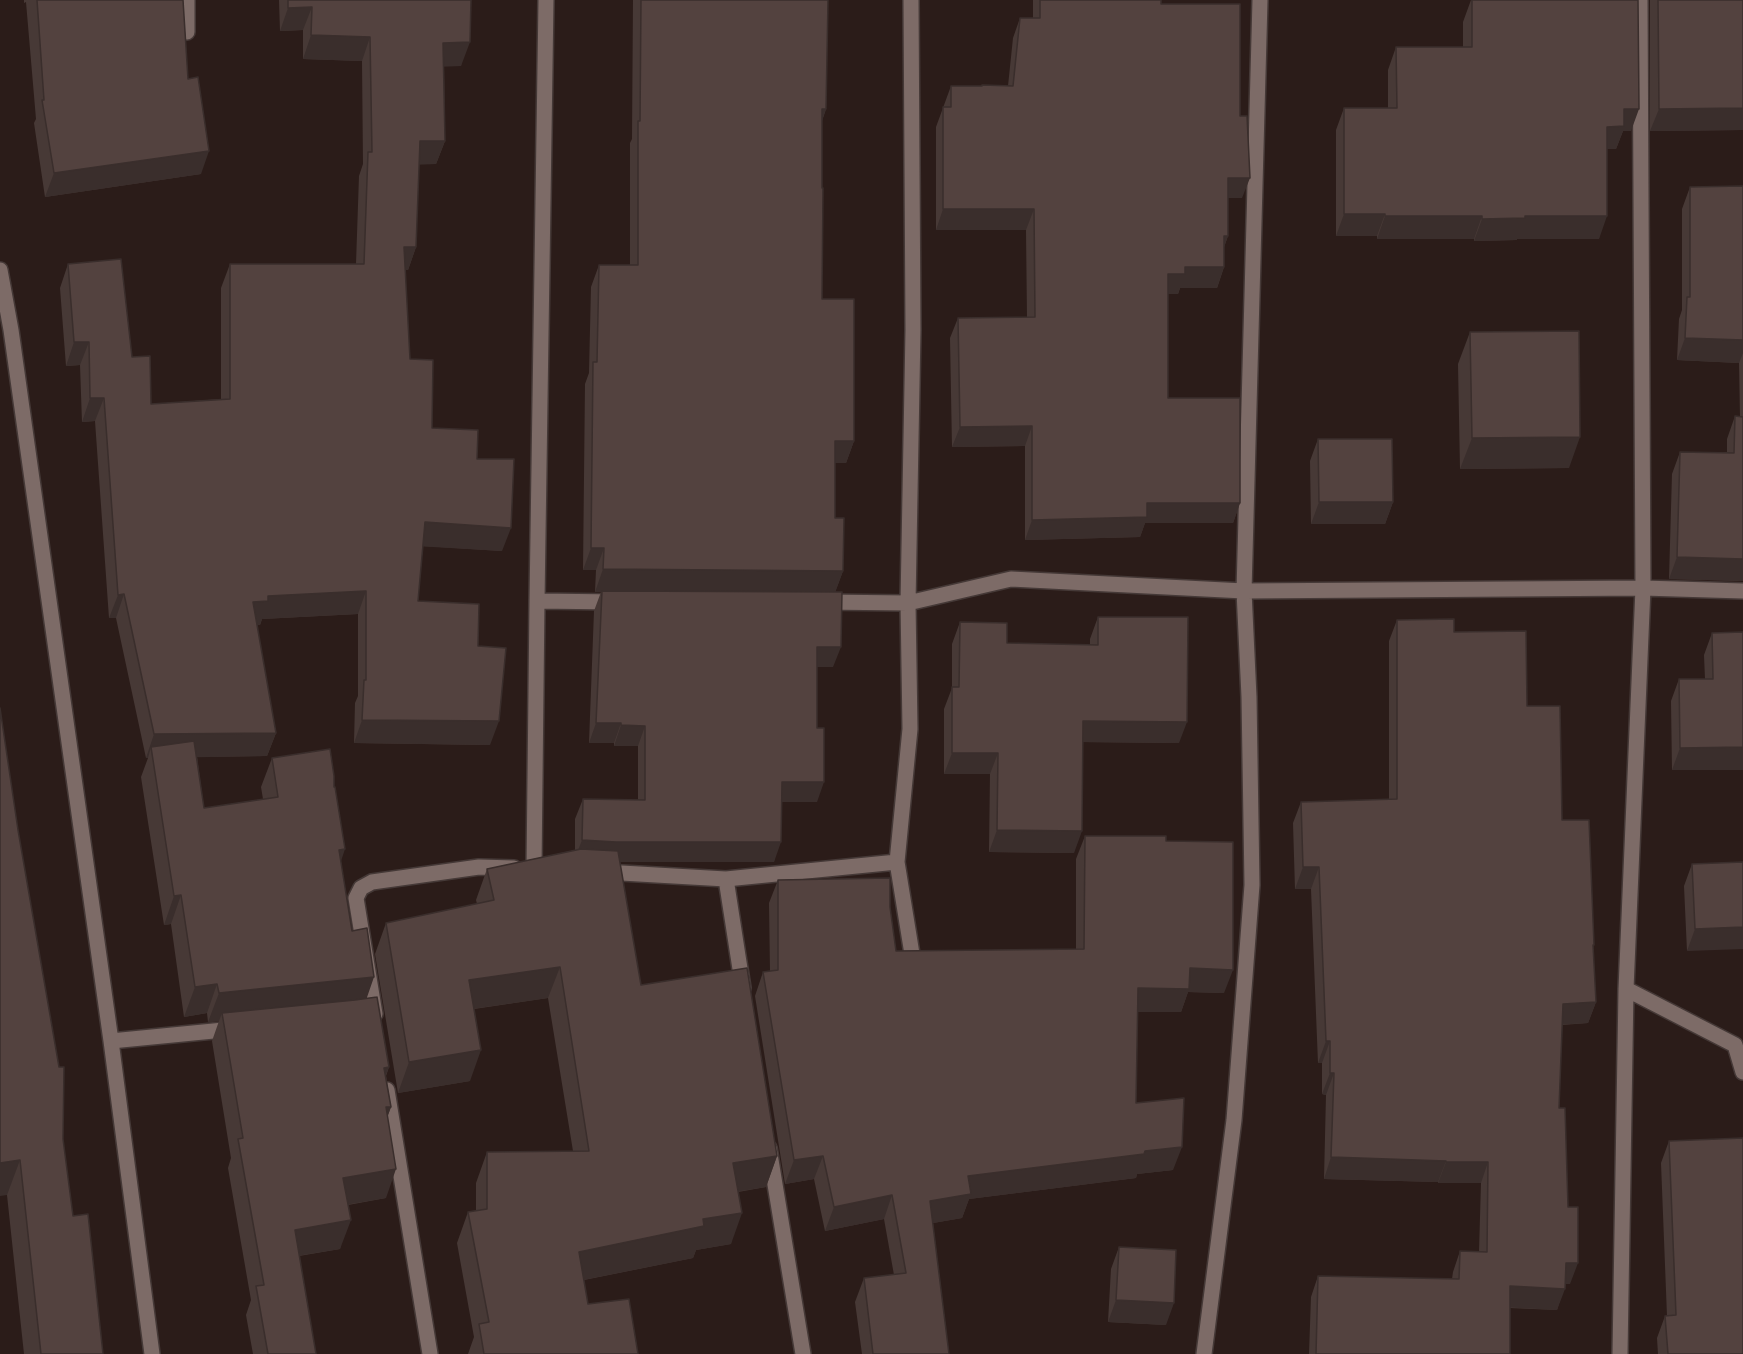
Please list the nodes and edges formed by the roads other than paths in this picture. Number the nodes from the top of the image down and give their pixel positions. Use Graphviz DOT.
graph roads {
  1 [pos="187,0"];
  2 [pos="546,0"];
  3 [pos="911,0"];
  4 [pos="1260,0"];
  5 [pos="1640,0"];
  6 [pos="187,32"];
  7 [pos="0,270"];
  8 [pos="5,330"];
  9 [pos="1642,588"];
  10 [pos="1244,591"];
  11 [pos="1743,591"];
  12 [pos="537,601"];
  13 [pos="633,602"];
  14 [pos="812,602"];
  15 [pos="908,603"];
  16 [pos="897,862"];
  17 [pos="594,872"];
  18 [pos="726,879"];
  19 [pos="912,954"];
  20 [pos="1626,989"];
  21 [pos="746,1006"];
  22 [pos="354,1017"];
  23 [pos="253,1027"];
  24 [pos="111,1041"];
  25 [pos="384,1072"];
  26 [pos="1743,1072"];
  27 [pos="767,1134"];
  28 [pos="152,1354"];
  29 [pos="430,1354"];
  30 [pos="803,1354"];
  31 [pos="1204,1354"];
  32 [pos="1620,1354"];
  1 -- 6 [label="street"];
  2 -- 12 [label="street"];
  3 -- 15 [label="street"];
  4 -- 10 [label="street"];
  5 -- 9 [label="street"];
  7 -- 8 [label="street"];
  8 -- 24 [label="street"];
  9 -- 10 [label="street"];
  9 -- 11 [label="street"];
  9 -- 20 [label="street"];
  10 -- 15 [label="street"];
  10 -- 31 [label="street"];
  12 -- 13 [label="street"];
  12 -- 22 [label="street"];
  14 -- 15 [label="street"];
  15 -- 16 [label="street"];
  16 -- 18 [label="street"];
  16 -- 19 [label="street"];
  17 -- 18 [label="street"];
  18 -- 21 [label="street"];
  20 -- 26 [label="street"];
  20 -- 32 [label="street"];
  23 -- 24 [label="street"];
  24 -- 28 [label="street"];
  25 -- 29 [label="street"];
  27 -- 30 [label="street"];
}
